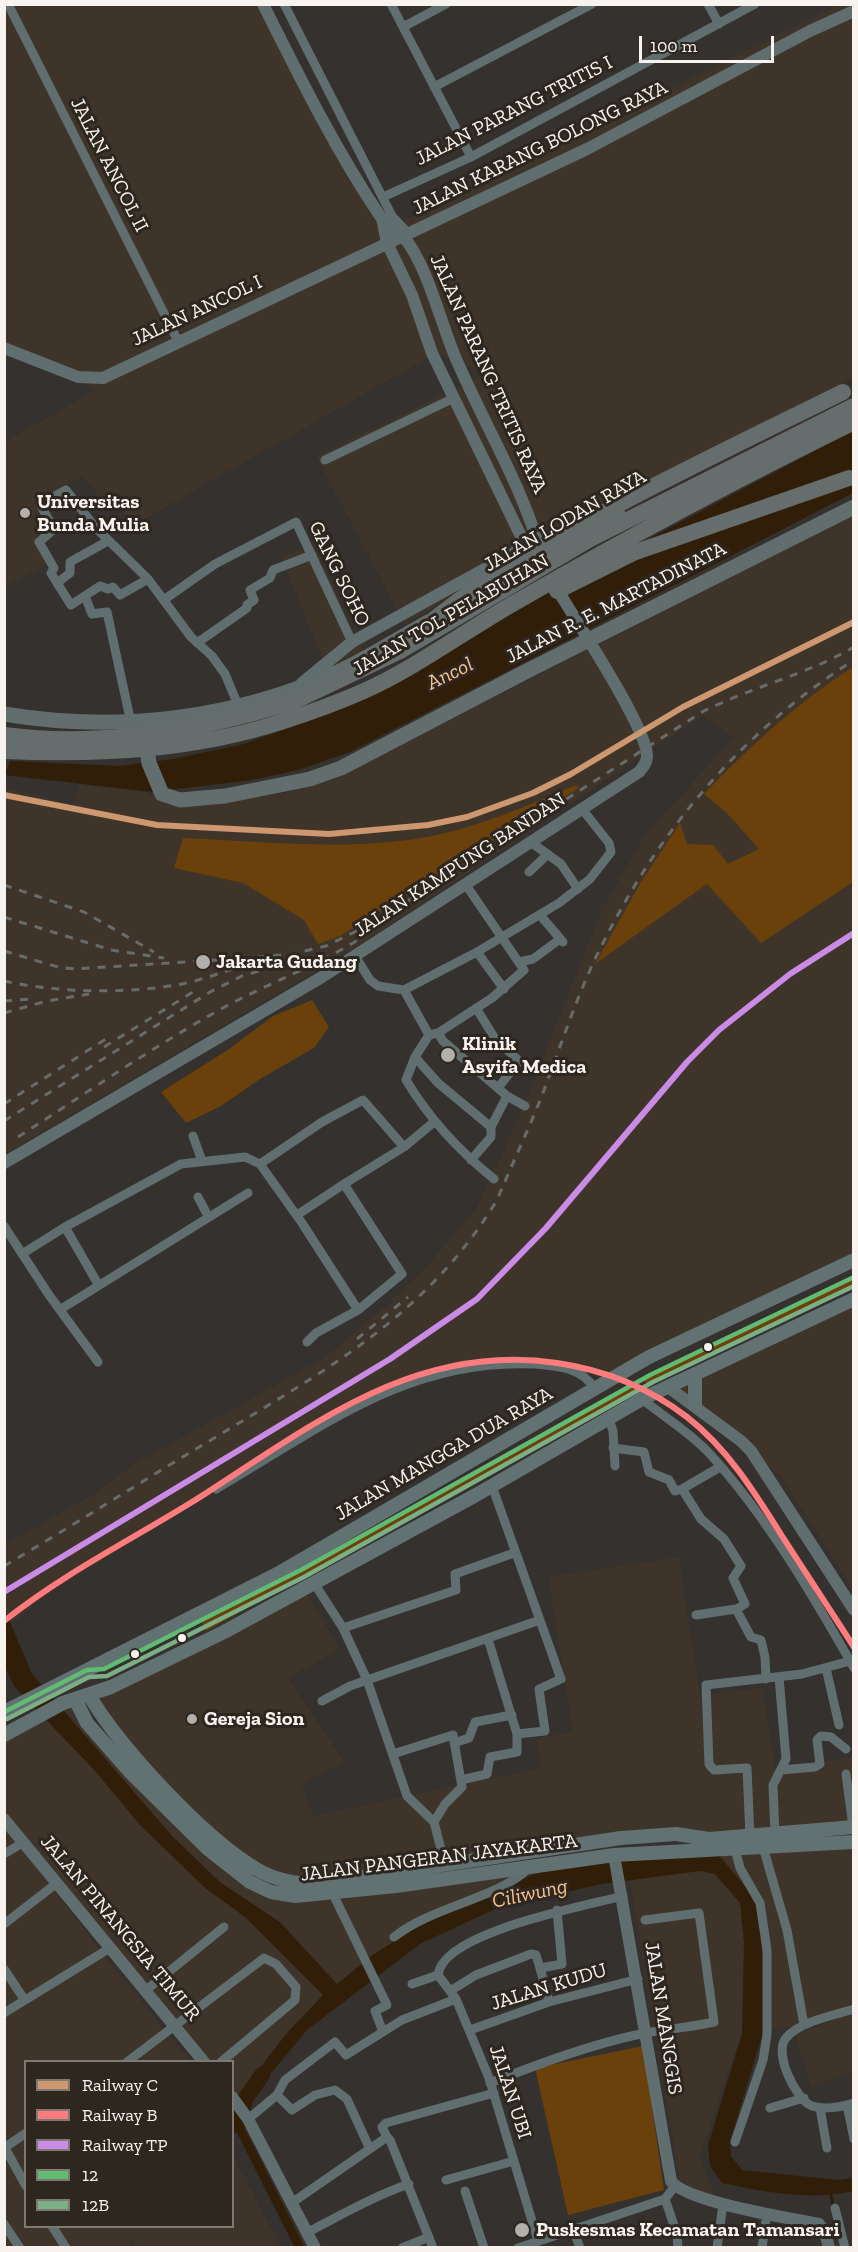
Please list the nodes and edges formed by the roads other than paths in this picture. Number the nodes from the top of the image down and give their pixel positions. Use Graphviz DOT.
graph roads {
  1 [pos="8,4"];
  2 [pos="263,4"];
  3 [pos="284,4"];
  4 [pos="391,4"];
  5 [pos="446,4"];
  6 [pos="592,4"];
  7 [pos="708,4"];
  8 [pos="755,4"];
  9 [pos="854,11"];
  10 [pos="718,24"];
  11 [pos="403,27"];
  12 [pos="434,87"];
  13 [pos="471,157"];
  14 [pos="383,197"];
  15 [pos="382,218"];
  16 [pos="406,235"];
  17 [pos="387,243"];
  18 [pos="415,258"];
  19 [pos="398,265"];
  20 [pos="178,341"];
  21 [pos="4,348"];
  22 [pos="850,390"];
  23 [pos="454,398"];
  24 [pos="854,406"];
  25 [pos="854,422"];
  26 [pos="325,460"];
  27 [pos="854,476"];
  28 [pos="854,507"];
  29 [pos="537,540"];
  30 [pos="108,541"];
  31 [pos="525,547"];
  32 [pos="312,555"];
  33 [pos="540,561"];
  34 [pos="148,579"];
  35 [pos="57,583"];
  36 [pos="85,596"];
  37 [pos="165,599"];
  38 [pos="587,638"];
  39 [pos="352,642"];
  40 [pos="197,643"];
  41 [pos="400,651"];
  42 [pos="398,673"];
  43 [pos="297,687"];
  44 [pos="238,705"];
  45 [pos="4,714"];
  46 [pos="138,725"];
  47 [pos="4,735"];
  48 [pos="4,751"];
  49 [pos="582,809"];
  50 [pos="532,843"];
  51 [pos="548,854"];
  52 [pos="530,872"];
  53 [pos="466,885"];
  54 [pos="578,889"];
  55 [pos="540,915"];
  56 [pos="502,938"];
  57 [pos="477,952"];
  58 [pos="355,956"];
  59 [pos="519,962"];
  60 [pos="504,989"];
  61 [pos="404,990"];
  62 [pos="477,1008"];
  63 [pos="434,1034"];
  64 [pos="415,1057"];
  65 [pos="498,1088"];
  66 [pos="507,1096"];
  67 [pos="525,1106"];
  68 [pos="434,1122"];
  69 [pos="491,1127"];
  70 [pos="193,1136"];
  71 [pos="404,1147"];
  72 [pos="471,1160"];
  73 [pos="202,1161"];
  74 [pos="4,1163"];
  75 [pos="260,1164"];
  76 [pos="494,1179"];
  77 [pos="344,1184"];
  78 [pos="248,1193"];
  79 [pos="198,1197"];
  80 [pos="297,1215"];
  81 [pos="208,1216"];
  82 [pos="4,1226"];
  83 [pos="65,1227"];
  84 [pos="22,1254"];
  85 [pos="854,1260"];
  86 [pos="98,1284"];
  87 [pos="854,1299"];
  88 [pos="61,1310"];
  89 [pos="358,1310"];
  90 [pos="307,1342"];
  91 [pos="98,1362"];
  92 [pos="695,1374"];
  93 [pos="668,1387"];
  94 [pos="595,1389"];
  95 [pos="642,1399"];
  96 [pos="695,1405"];
  97 [pos="609,1419"];
  98 [pos="613,1448"];
  99 [pos="615,1466"];
  100 [pos="720,1467"];
  101 [pos="492,1486"];
  102 [pos="216,1489"];
  103 [pos="682,1490"];
  104 [pos="314,1552"];
  105 [pos="514,1553"];
  106 [pos="328,1575"];
  107 [pos="314,1583"];
  108 [pos="737,1610"];
  109 [pos="854,1610"];
  110 [pos="696,1615"];
  111 [pos="540,1620"];
  112 [pos="343,1628"];
  113 [pos="488,1639"];
  114 [pos="852,1664"];
  115 [pos="826,1668"];
  116 [pos="779,1677"];
  117 [pos="766,1679"];
  118 [pos="367,1680"];
  119 [pos="76,1699"];
  120 [pos="322,1701"];
  121 [pos="4,1712"];
  122 [pos="512,1715"];
  123 [pos="839,1725"];
  124 [pos="517,1734"];
  125 [pos="4,1735"];
  126 [pos="454,1743"];
  127 [pos="846,1749"];
  128 [pos="393,1755"];
  129 [pos="781,1770"];
  130 [pos="846,1774"];
  131 [pos="461,1780"];
  132 [pos="164,1787"];
  133 [pos="152,1797"];
  134 [pos="4,1819"];
  135 [pos="434,1822"];
  136 [pos="853,1827"];
  137 [pos="775,1836"];
  138 [pos="750,1837"];
  139 [pos="24,1842"];
  140 [pos="854,1842"];
  141 [pos="763,1848"];
  142 [pos="735,1849"];
  143 [pos="4,1854"];
  144 [pos="506,1855"];
  145 [pos="489,1857"];
  146 [pos="614,1857"];
  147 [pos="445,1865"];
  148 [pos="529,1868"];
  149 [pos="509,1871"];
  150 [pos="491,1873"];
  151 [pos="57,1883"];
  152 [pos="622,1891"];
  153 [pos="333,1893"];
  154 [pos="557,1910"];
  155 [pos="645,1920"];
  156 [pos="4,1924"];
  157 [pos="224,1928"];
  158 [pos="394,1937"];
  159 [pos="110,1948"];
  160 [pos="540,1968"];
  161 [pos="4,1969"];
  162 [pos="438,1975"];
  163 [pos="638,1979"];
  164 [pos="412,1984"];
  165 [pos="450,1990"];
  166 [pos="145,1991"];
  167 [pos="24,1999"];
  168 [pos="456,1999"];
  169 [pos="549,2002"];
  170 [pos="854,2009"];
  171 [pos="4,2013"];
  172 [pos="804,2025"];
  173 [pos="177,2026"];
  174 [pos="470,2030"];
  175 [pos="383,2032"];
  176 [pos="645,2033"];
  177 [pos="128,2060"];
  178 [pos="203,2060"];
  179 [pos="222,2060"];
  180 [pos="492,2088"];
  181 [pos="277,2094"];
  182 [pos="804,2098"];
  183 [pos="234,2100"];
  184 [pos="850,2104"];
  185 [pos="770,2108"];
  186 [pos="820,2108"];
  187 [pos="245,2115"];
  188 [pos="24,2134"];
  189 [pos="387,2137"];
  190 [pos="854,2139"];
  191 [pos="735,2142"];
  192 [pos="369,2147"];
  193 [pos="5,2148"];
  194 [pos="827,2148"];
  195 [pos="514,2161"];
  196 [pos="446,2180"];
  197 [pos="24,2182"];
  198 [pos="409,2184"];
  199 [pos="675,2186"];
  200 [pos="465,2191"];
  201 [pos="665,2199"];
  202 [pos="292,2202"];
  203 [pos="723,2204"];
  204 [pos="835,2208"];
  205 [pos="767,2213"];
  206 [pos="4,2224"];
  207 [pos="53,2228"];
  208 [pos="573,2229"];
  209 [pos="308,2232"];
  210 [pos="429,2237"];
  211 [pos="538,2241"];
  212 [pos="20,2247"];
  213 [pos="66,2247"];
  214 [pos="315,2247"];
  215 [pos="402,2247"];
  216 [pos="433,2247"];
  217 [pos="484,2247"];
  218 [pos="518,2247"];
  219 [pos="580,2247"];
  220 [pos="678,2247"];
  221 [pos="717,2247"];
  222 [pos="762,2247"];
  223 [pos="829,2247"];
  224 [pos="845,2247"];
  1 -- 20 [label="street, JALAN ANCOL II"];
  2 -- 15 [label="street, JALAN PARANG TRITIS RAYA"];
  3 -- 14 [label="street"];
  4 -- 11 [label="street"];
  5 -- 11 [label="street"];
  6 -- 12 [label="street"];
  7 -- 10 [label="street"];
  8 -- 10 [label="street, JALAN PARANG TRITIS I"];
  9 -- 16 [label="street, JALAN KARANG BOLONG RAYA"];
  10 -- 13 [label="street, JALAN PARANG TRITIS I"];
  11 -- 12 [label="street"];
  12 -- 13 [label="street"];
  13 -- 14 [label="street, JALAN PARANG TRITIS I"];
  14 -- 16 [label="street"];
  15 -- 16 [label="street, JALAN PARANG TRITIS RAYA"];
  15 -- 17 [label="street, JALAN PARANG TRITIS RAYA"];
  16 -- 17 [label="street, JALAN ANCOL I"];
  16 -- 18 [label="street, JALAN PARANG TRITIS RAYA"];
  17 -- 19 [label="street, JALAN PARANG TRITIS RAYA"];
  17 -- 20 [label="street, JALAN ANCOL I"];
  18 -- 19 [label="street"];
  18 -- 29 [label="street, JALAN PARANG TRITIS RAYA"];
  19 -- 23 [label="street, JALAN PARANG TRITIS RAYA"];
  20 -- 21 [label="street, JALAN ANCOL I"];
  22 -- 33 [label="highway, JALAN LODAN RAYA"];
  22 -- 41 [label="highway, bridge"];
  23 -- 26 [label="street"];
  23 -- 31 [label="street, JALAN PARANG TRITIS RAYA"];
  24 -- 41 [label="highway, JALAN TOL PELABUHAN, bridge"];
  25 -- 42 [label="highway, JALAN TOL PELABUHAN, bridge"];
  27 -- 42 [label="highway, bridge"];
  28 -- 38 [label="highway, JALAN R. E. MARTADINATA"];
  29 -- 31 [label="street, JALAN LODAN RAYA"];
  29 -- 33 [label="street, JALAN PARANG TRITIS RAYA"];
  30 -- 34 [label="street"];
  30 -- 35 [label="street"];
  30 -- 35 [label="street"];
  31 -- 33 [label="street, JALAN PARANG TRITIS RAYA"];
  31 -- 39 [label="street, JALAN LODAN RAYA"];
  32 -- 37 [label="street, GANG SOHO"];
  32 -- 39 [label="street, GANG SOHO"];
  32 -- 40 [label="street"];
  33 -- 38 [label="street, JALAN KAMPUNG BANDAN"];
  33 -- 43 [label="highway, JALAN LODAN RAYA"];
  34 -- 36 [label="street"];
  34 -- 37 [label="street"];
  35 -- 36 [label="street"];
  36 -- 46 [label="street"];
  37 -- 40 [label="street"];
  38 -- 46 [label="highway, JALAN R. E. MARTADINATA, bridge"];
  38 -- 49 [label="street, JALAN KAMPUNG BANDAN"];
  39 -- 43 [label="street, JALAN LODAN RAYA"];
  40 -- 44 [label="street"];
  41 -- 47 [label="highway, JALAN TOL PELABUHAN, bridge"];
  42 -- 48 [label="highway, JALAN TOL PELABUHAN, bridge"];
  43 -- 44 [label="highway, JALAN LODAN RAYA"];
  44 -- 46 [label="highway, JALAN LODAN RAYA"];
  45 -- 46 [label="highway, JALAN LODAN RAYA"];
  49 -- 50 [label="street, JALAN KAMPUNG BANDAN"];
  49 -- 54 [label="street"];
  50 -- 51 [label="street"];
  50 -- 53 [label="street, JALAN KAMPUNG BANDAN"];
  51 -- 52 [label="street"];
  51 -- 54 [label="street"];
  53 -- 56 [label="street"];
  53 -- 58 [label="street, JALAN KAMPUNG BANDAN"];
  54 -- 55 [label="street"];
  55 -- 56 [label="street"];
  55 -- 59 [label="street"];
  56 -- 57 [label="street"];
  56 -- 59 [label="street"];
  57 -- 60 [label="street"];
  57 -- 61 [label="street"];
  58 -- 61 [label="street"];
  58 -- 74 [label="street, JALAN KAMPUNG BANDAN"];
  59 -- 60 [label="street"];
  60 -- 62 [label="street"];
  61 -- 63 [label="street"];
  62 -- 63 [label="street"];
  62 -- 65 [label="street"];
  63 -- 64 [label="street"];
  63 -- 65 [label="street"];
  64 -- 68 [label="street"];
  64 -- 69 [label="street"];
  65 -- 66 [label="street"];
  66 -- 67 [label="street"];
  66 -- 69 [label="street"];
  68 -- 71 [label="street"];
  68 -- 72 [label="street"];
  69 -- 72 [label="street"];
  70 -- 73 [label="street"];
  71 -- 75 [label="street"];
  71 -- 77 [label="street"];
  72 -- 76 [label="street"];
  73 -- 75 [label="street"];
  73 -- 83 [label="street"];
  75 -- 80 [label="street"];
  77 -- 80 [label="street"];
  77 -- 89 [label="street"];
  78 -- 81 [label="street"];
  79 -- 81 [label="street"];
  80 -- 89 [label="street"];
  81 -- 86 [label="street"];
  82 -- 84 [label="street"];
  83 -- 84 [label="street"];
  83 -- 86 [label="street"];
  84 -- 88 [label="street"];
  85 -- 94 [label="main road, JALAN MANGGA DUA RAYA"];
  86 -- 88 [label="street"];
  87 -- 92 [label="main road"];
  88 -- 91 [label="street"];
  89 -- 90 [label="street"];
  92 -- 93 [label="main road"];
  92 -- 96 [label="main road"];
  93 -- 95 [label="main road"];
  93 -- 96 [label="street"];
  94 -- 102 [label="street"];
  94 -- 104 [label="main road, JALAN MANGGA DUA RAYA"];
  95 -- 97 [label="main road"];
  95 -- 100 [label="street"];
  96 -- 109 [label="street"];
  97 -- 98 [label="street"];
  97 -- 101 [label="main road"];
  98 -- 99 [label="street"];
  98 -- 103 [label="street"];
  100 -- 103 [label="street"];
  100 -- 114 [label="street"];
  101 -- 105 [label="street"];
  101 -- 106 [label="main road"];
  103 -- 108 [label="street"];
  104 -- 106 [label="main road"];
  104 -- 121 [label="main road, JALAN MANGGA DUA RAYA"];
  105 -- 111 [label="street"];
  105 -- 112 [label="street"];
  106 -- 107 [label="main road"];
  107 -- 112 [label="street"];
  107 -- 119 [label="main road"];
  108 -- 110 [label="street"];
  108 -- 117 [label="street"];
  111 -- 113 [label="street"];
  111 -- 124 [label="street"];
  112 -- 118 [label="street"];
  113 -- 118 [label="street"];
  113 -- 122 [label="street"];
  114 -- 115 [label="street"];
  115 -- 116 [label="street"];
  115 -- 123 [label="street"];
  116 -- 117 [label="street"];
  116 -- 129 [label="street"];
  117 -- 138 [label="street"];
  118 -- 120 [label="street"];
  118 -- 128 [label="street"];
  119 -- 125 [label="main road"];
  119 -- 132 [label="main road, JALAN PANGERAN JAYAKARTA"];
  119 -- 133 [label="main road, JALAN PANGERAN JAYAKARTA"];
  122 -- 124 [label="street"];
  122 -- 126 [label="street"];
  124 -- 131 [label="street"];
  126 -- 128 [label="street"];
  126 -- 131 [label="street"];
  127 -- 129 [label="street"];
  128 -- 135 [label="street"];
  129 -- 137 [label="street"];
  130 -- 136 [label="street"];
  131 -- 135 [label="street"];
  132 -- 133 [label="main road"];
  132 -- 147 [label="main road, JALAN PANGERAN JAYAKARTA"];
  133 -- 153 [label="main road, JALAN PANGERAN JAYAKARTA"];
  134 -- 139 [label="street, JALAN PINANGSIA TIMUR"];
  135 -- 147 [label="street"];
  136 -- 137 [label="main road, JALAN PANGERAN JAYAKARTA"];
  137 -- 138 [label="main road, JALAN PANGERAN JAYAKARTA"];
  138 -- 144 [label="main road, JALAN PANGERAN JAYAKARTA"];
  139 -- 143 [label="street"];
  139 -- 151 [label="street, JALAN PINANGSIA TIMUR"];
  140 -- 141 [label="main road, JALAN PANGERAN JAYAKARTA"];
  141 -- 142 [label="main road, JALAN PANGERAN JAYAKARTA"];
  141 -- 172 [label="street"];
  142 -- 146 [label="main road, JALAN PANGERAN JAYAKARTA"];
  142 -- 191 [label="street"];
  144 -- 145 [label="main road, JALAN PANGERAN JAYAKARTA"];
  144 -- 149 [label="main road"];
  145 -- 147 [label="main road, JALAN PANGERAN JAYAKARTA"];
  145 -- 150 [label="main road"];
  146 -- 148 [label="main road, JALAN PANGERAN JAYAKARTA"];
  146 -- 152 [label="street, JALAN MANGGIS"];
  148 -- 149 [label="main road, JALAN PANGERAN JAYAKARTA"];
  148 -- 158 [label="street"];
  149 -- 150 [label="main road, JALAN PANGERAN JAYAKARTA"];
  150 -- 153 [label="main road, JALAN PANGERAN JAYAKARTA"];
  151 -- 156 [label="street"];
  151 -- 159 [label="street, JALAN PINANGSIA TIMUR"];
  152 -- 154 [label="street"];
  152 -- 163 [label="street, JALAN MANGGIS"];
  153 -- 175 [label="street"];
  154 -- 160 [label="street"];
  154 -- 162 [label="street"];
  155 -- 176 [label="street"];
  157 -- 166 [label="street"];
  159 -- 166 [label="street, JALAN PINANGSIA TIMUR"];
  159 -- 167 [label="street"];
  160 -- 165 [label="street"];
  160 -- 169 [label="street"];
  161 -- 167 [label="street"];
  162 -- 164 [label="street"];
  162 -- 165 [label="street, JALAN UBI"];
  163 -- 169 [label="street, JALAN KUDU"];
  163 -- 176 [label="street, JALAN MANGGIS"];
  165 -- 168 [label="street, JALAN UBI"];
  166 -- 173 [label="street, JALAN PINANGSIA TIMUR"];
  167 -- 171 [label="street"];
  168 -- 174 [label="street, JALAN UBI"];
  168 -- 175 [label="street"];
  169 -- 174 [label="street, JALAN KUDU"];
  170 -- 172 [label="street"];
  172 -- 182 [label="street"];
  173 -- 177 [label="street"];
  173 -- 178 [label="street, JALAN PINANGSIA TIMUR"];
  173 -- 179 [label="street"];
  174 -- 180 [label="street, JALAN UBI"];
  175 -- 181 [label="street"];
  176 -- 180 [label="street"];
  176 -- 199 [label="street, JALAN MANGGIS"];
  180 -- 189 [label="street"];
  180 -- 195 [label="street, JALAN UBI"];
  181 -- 187 [label="street"];
  181 -- 192 [label="street"];
  182 -- 185 [label="street"];
  182 -- 186 [label="street"];
  183 -- 187 [label="street"];
  184 -- 186 [label="street"];
  184 -- 190 [label="street"];
  186 -- 194 [label="street"];
  187 -- 202 [label="street"];
  188 -- 193 [label="street"];
  189 -- 192 [label="street"];
  189 -- 198 [label="street"];
  192 -- 202 [label="street"];
  193 -- 197 [label="street"];
  195 -- 196 [label="street"];
  195 -- 211 [label="street, JALAN UBI"];
  198 -- 209 [label="street"];
  198 -- 210 [label="street"];
  199 -- 201 [label="street"];
  199 -- 203 [label="street"];
  200 -- 217 [label="street"];
  201 -- 208 [label="street"];
  201 -- 220 [label="street"];
  202 -- 209 [label="street"];
  203 -- 205 [label="street"];
  203 -- 221 [label="street"];
  204 -- 224 [label="street"];
  205 -- 222 [label="street"];
  205 -- 223 [label="street"];
  206 -- 212 [label="street"];
  207 -- 213 [label="street"];
  208 -- 211 [label="street"];
  208 -- 219 [label="street"];
  209 -- 214 [label="street"];
  210 -- 215 [label="street"];
  210 -- 216 [label="street"];
  211 -- 218 [label="street"];
}
